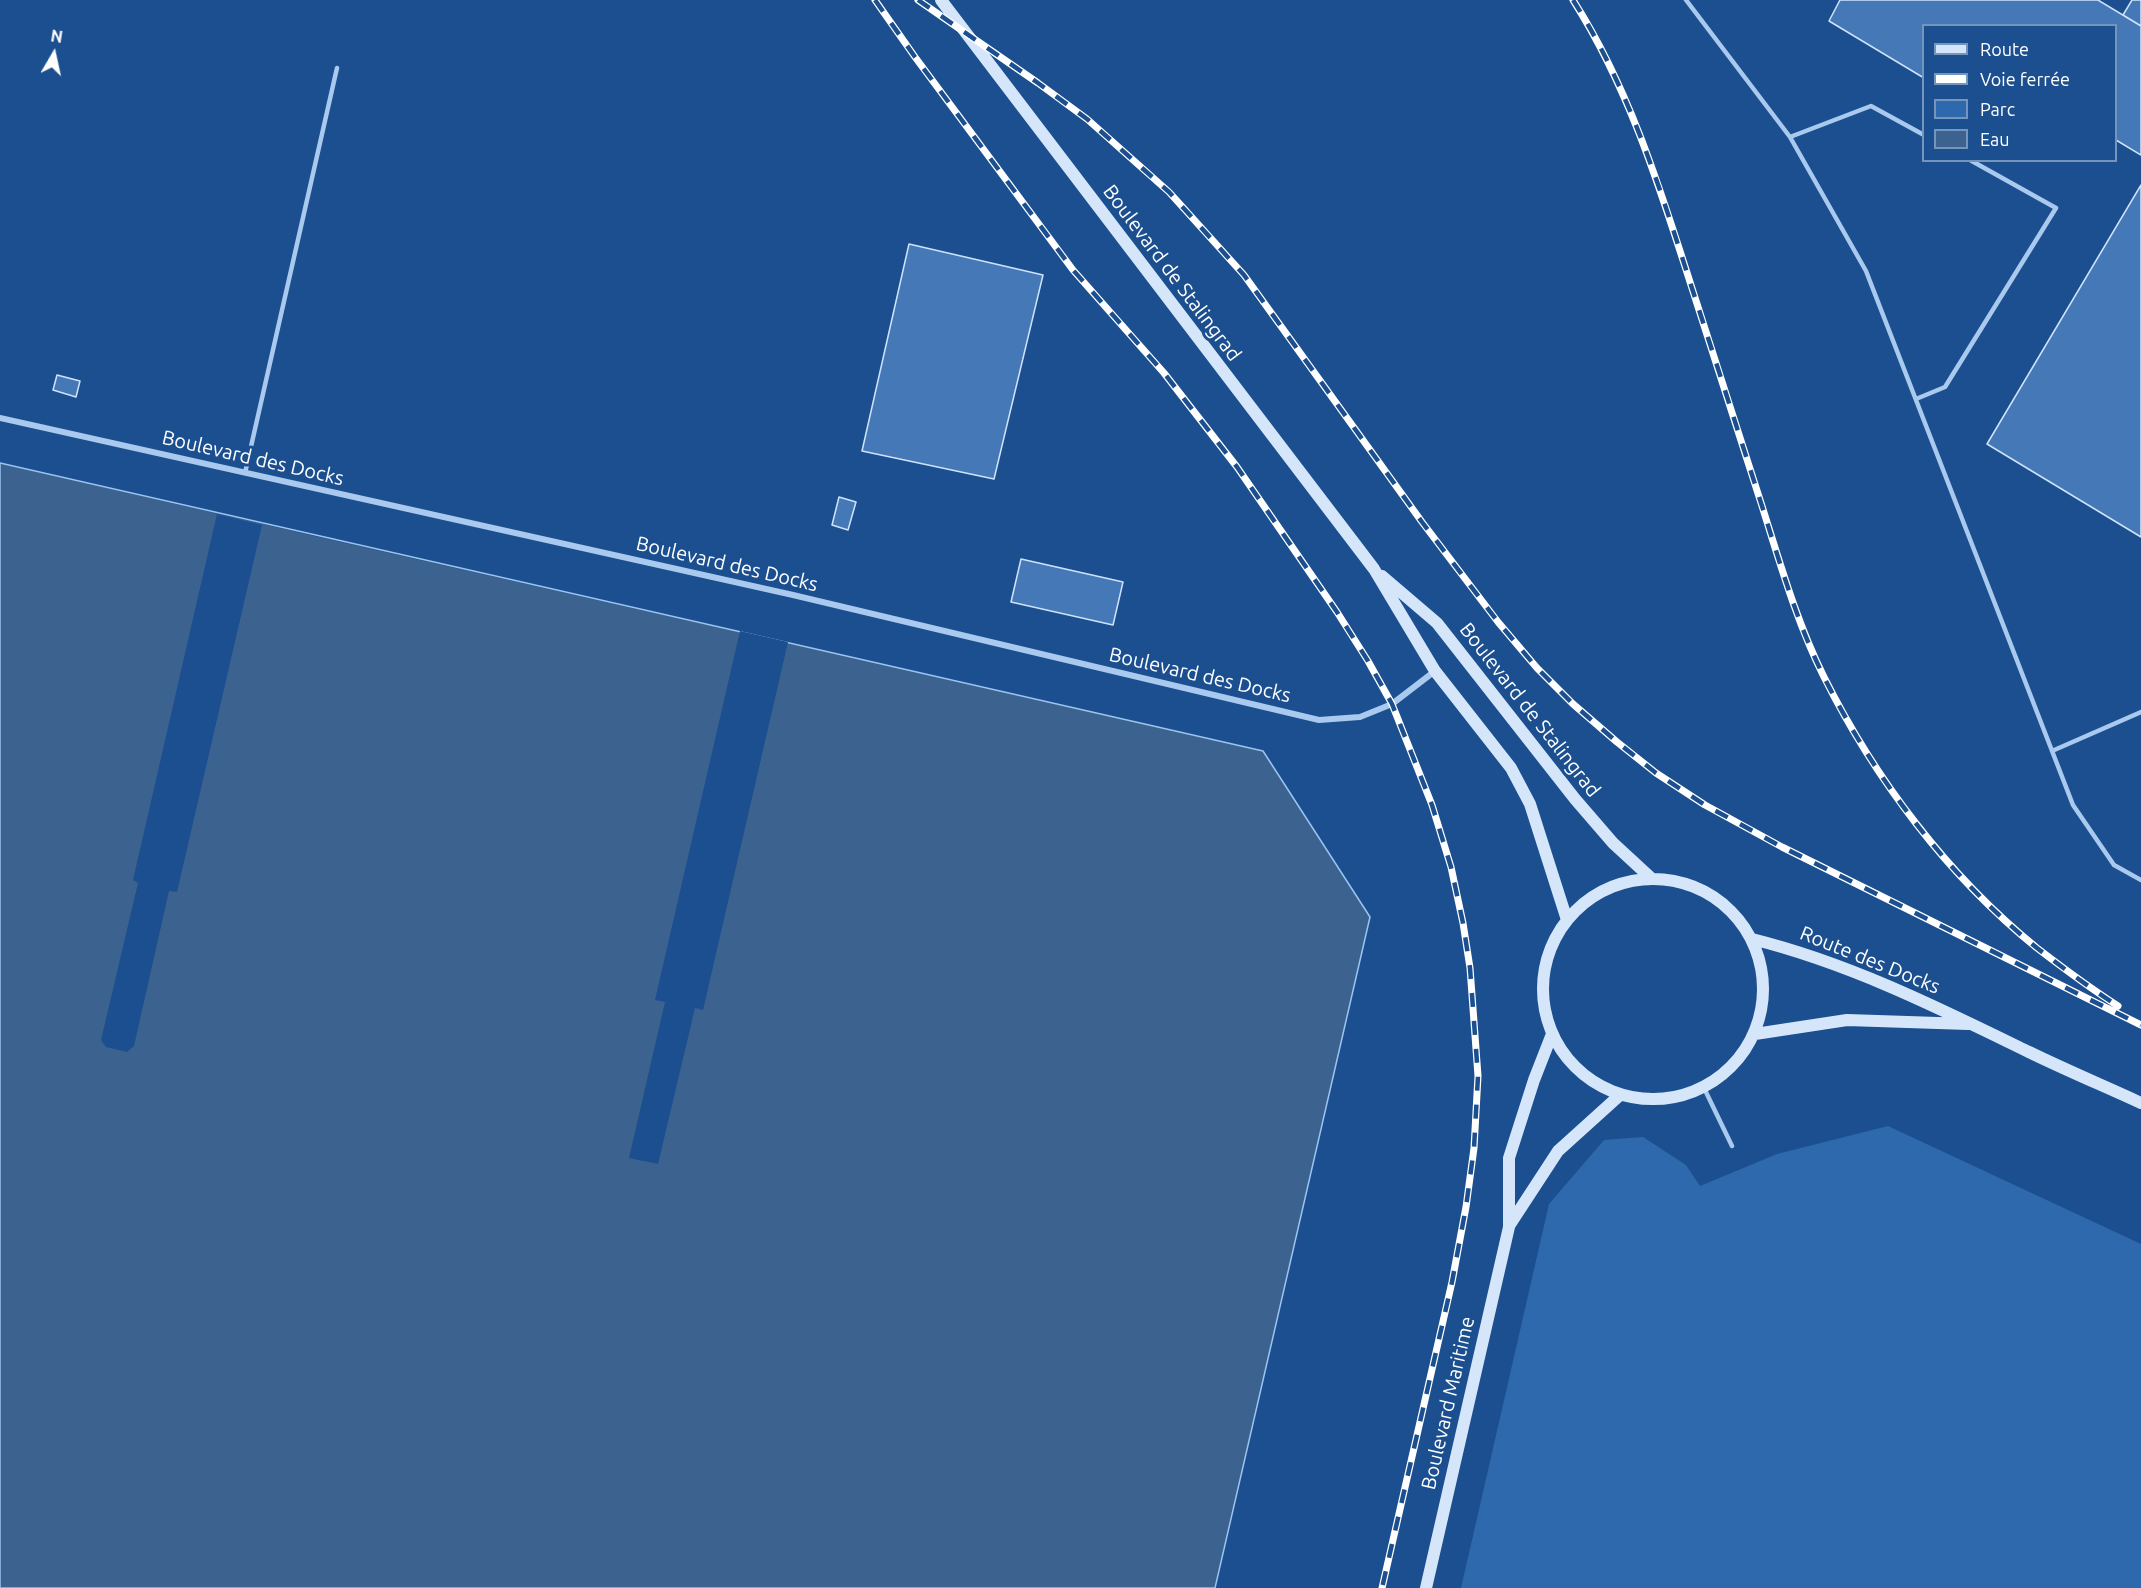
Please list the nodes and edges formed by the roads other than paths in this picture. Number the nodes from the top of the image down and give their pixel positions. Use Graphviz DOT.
graph roads {
  1 [pos="941,0"];
  2 [pos="1686,0"];
  3 [pos="337,68"];
  4 [pos="1922,134"];
  5 [pos="1790,137"];
  6 [pos="1974,162"];
  7 [pos="1916,399"];
  8 [pos="0,418"];
  9 [pos="245,473"];
  10 [pos="1374,569"];
  11 [pos="1435,671"];
  12 [pos="2141,712"];
  13 [pos="2052,751"];
  14 [pos="1652,879"];
  15 [pos="2141,880"];
  16 [pos="1567,920"];
  17 [pos="1752,939"];
  18 [pos="1972,1024"];
  19 [pos="1552,1034"];
  20 [pos="1755,1034"];
  21 [pos="1704,1088"];
  22 [pos="1620,1095"];
  23 [pos="2141,1103"];
  24 [pos="1732,1146"];
  25 [pos="1509,1227"];
  26 [pos="1426,1588"];
  1 -- 10 [label="street, Boulevard de Stalingrad"];
  2 -- 5 [label="lane"];
  3 -- 9 [label="lane"];
  4 -- 5 [label="lane"];
  5 -- 7 [label="lane"];
  6 -- 7 [label="lane"];
  7 -- 13 [label="lane"];
  8 -- 9 [label="street, Boulevard des Docks"];
  9 -- 11 [label="street, Boulevard des Docks"];
  10 -- 11 [label="street, Boulevard de Stalingrad"];
  10 -- 14 [label="street, Boulevard de Stalingrad"];
  11 -- 16 [label="street, Boulevard de Stalingrad"];
  12 -- 13 [label="lane"];
  13 -- 15 [label="lane"];
  14 -- 16 [label="street"];
  14 -- 17 [label="street"];
  16 -- 19 [label="street"];
  17 -- 18 [label="street, Route des Docks"];
  17 -- 20 [label="street"];
  18 -- 20 [label="street, Route des Docks"];
  18 -- 23 [label="street, Route des Docks"];
  19 -- 22 [label="street"];
  19 -- 25 [label="street, Boulevard Maritime"];
  20 -- 21 [label="street"];
  21 -- 22 [label="street"];
  21 -- 24 [label="lane"];
  22 -- 25 [label="street, Boulevard Maritime"];
  25 -- 26 [label="street, Boulevard Maritime"];
}
